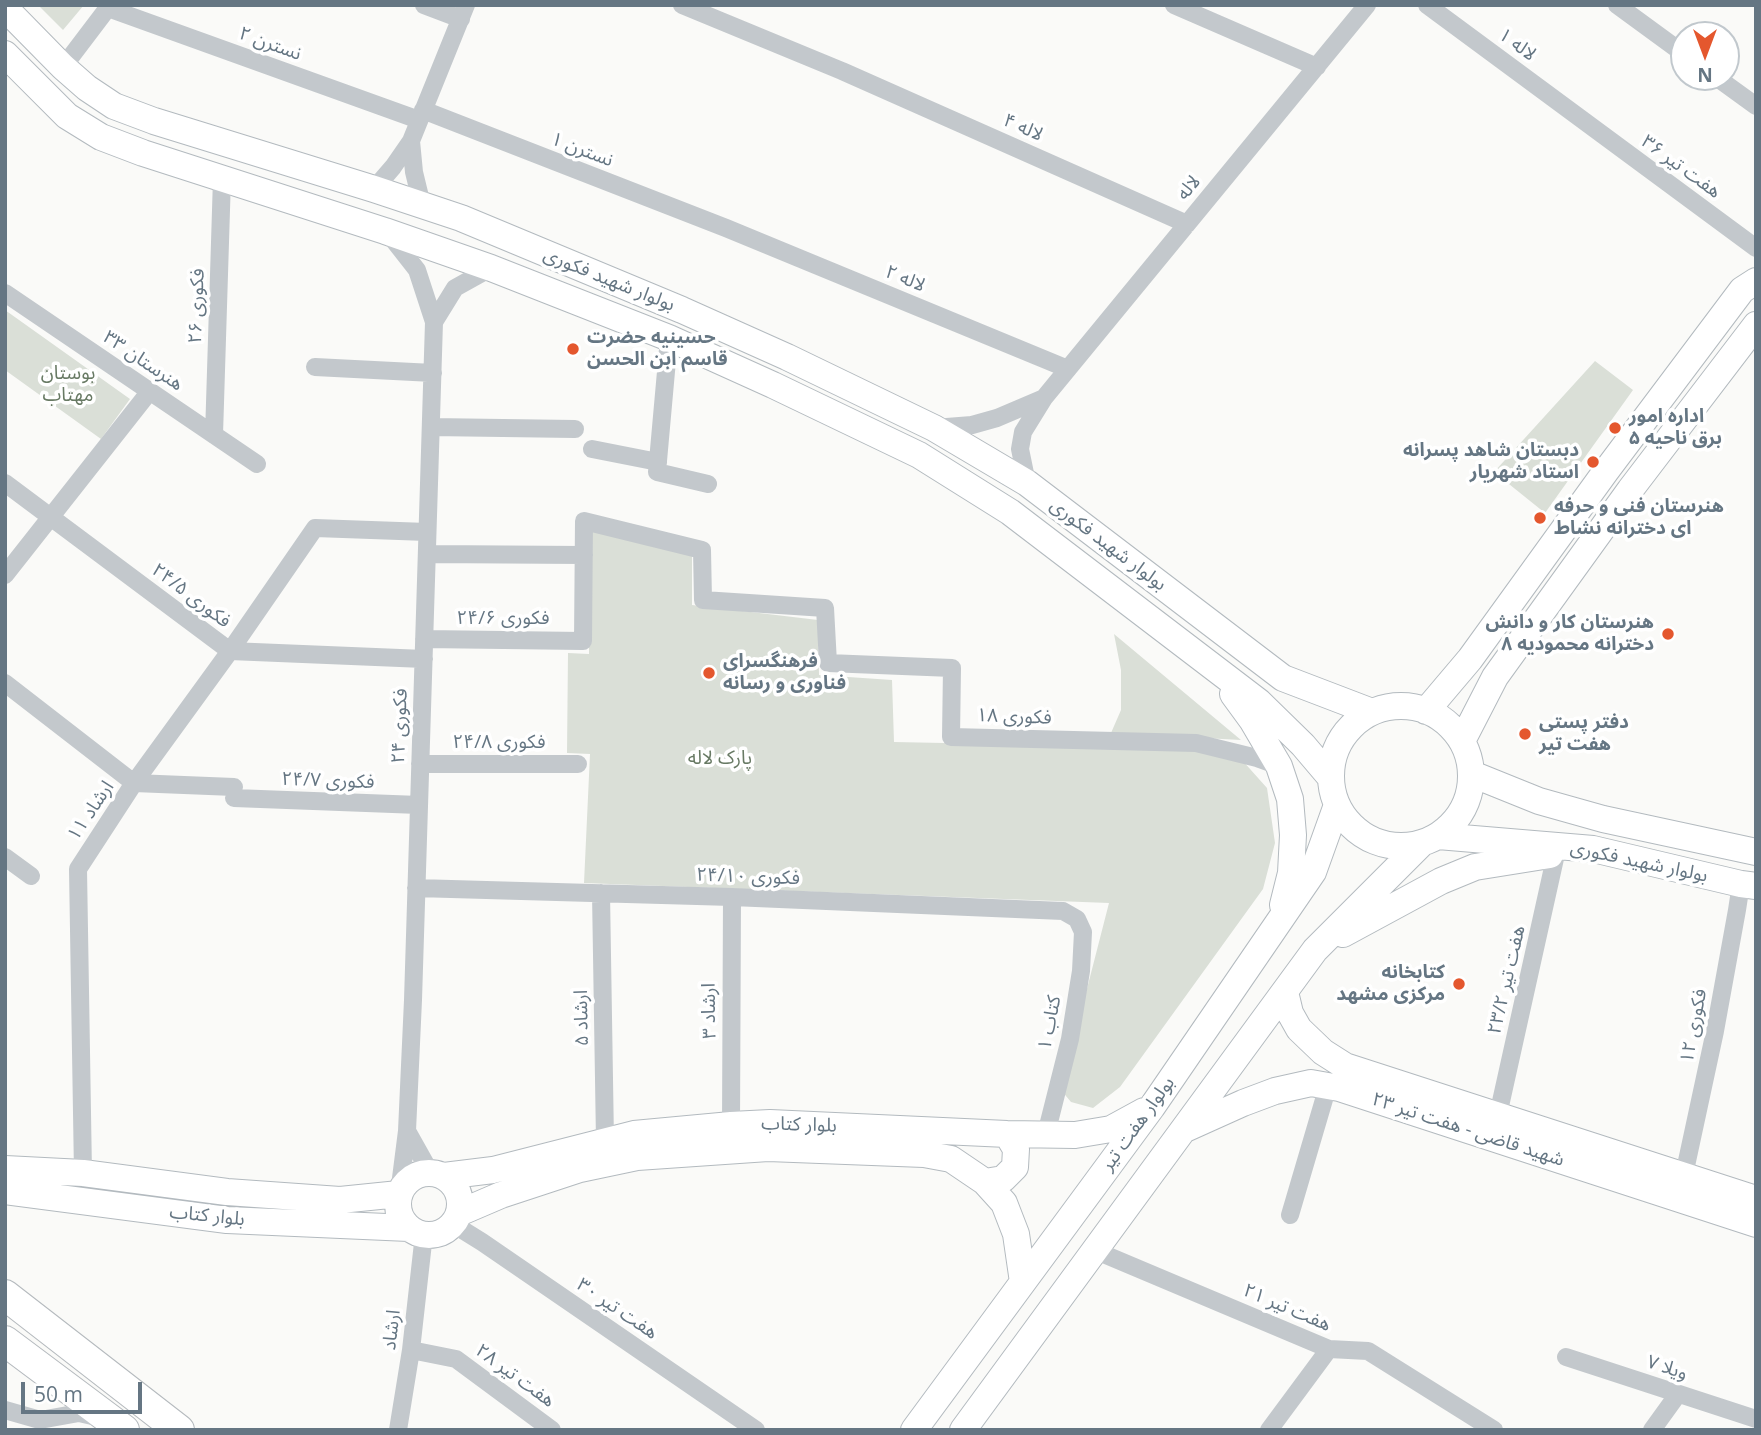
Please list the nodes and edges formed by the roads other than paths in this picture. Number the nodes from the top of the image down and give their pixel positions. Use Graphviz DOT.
graph roads {
  1 [pos="424,5"];
  2 [pos="682,5"];
  3 [pos="1174,5"];
  4 [pos="1367,5"];
  5 [pos="1427,5"];
  6 [pos="1617,5"];
  7 [pos="109,7"];
  8 [pos="5,8"];
  9 [pos="464,12"];
  10 [pos="1670,44"];
  11 [pos="5,54"];
  12 [pos="63,67"];
  13 [pos="1317,67"];
  14 [pos="1735,91"];
  15 [pos="1756,106"];
  16 [pos="421,115"];
  17 [pos="1581,119"];
  18 [pos="411,141"];
  19 [pos="222,178"];
  20 [pos="374,189"];
  21 [pos="422,205"];
  22 [pos="1187,224"];
  23 [pos="726,229"];
  24 [pos="385,231"];
  25 [pos="1756,248"];
  26 [pos="491,268"];
  27 [pos="1756,281"];
  28 [pos="5,293"];
  29 [pos="434,322"];
  30 [pos="1756,325"];
  31 [pos="669,338"];
  32 [pos="315,367"];
  33 [pos="1068,369"];
  34 [pos="433,373"];
  35 [pos="150,391"];
  36 [pos="1044,398"];
  37 [pos="431,427"];
  38 [pos="934,428"];
  39 [pos="575,429"];
  40 [pos="214,435"];
  41 [pos="592,449"];
  42 [pos="257,464"];
  43 [pos="658,467"];
  44 [pos="1606,471"];
  45 [pos="5,483"];
  46 [pos="708,484"];
  47 [pos="1027,484"];
  48 [pos="1630,490"];
  49 [pos="50,518"];
  50 [pos="427,532"];
  51 [pos="426,554"];
  52 [pos="584,555"];
  53 [pos="5,575"];
  54 [pos="424,639"];
  55 [pos="230,651"];
  56 [pos="424,659"];
  57 [pos="1211,665"];
  58 [pos="1283,678"];
  59 [pos="5,683"];
  60 [pos="1259,702"];
  61 [pos="1426,711"];
  62 [pos="1372,712"];
  63 [pos="1462,741"];
  64 [pos="420,764"];
  65 [pos="578,764"];
  66 [pos="1279,766"];
  67 [pos="1472,774"];
  68 [pos="1331,778"];
  69 [pos="134,783"];
  70 [pos="419,805"];
  71 [pos="1337,805"];
  72 [pos="1429,840"];
  73 [pos="1593,849"];
  74 [pos="1756,852"];
  75 [pos="1556,854"];
  76 [pos="5,857"];
  77 [pos="31,876"];
  78 [pos="1748,885"];
  79 [pos="416,888"];
  80 [pos="601,893"];
  81 [pos="732,897"];
  82 [pos="1077,919"];
  83 [pos="1278,923"];
  84 [pos="1315,950"];
  85 [pos="1285,992"];
  86 [pos="1323,1052"];
  87 [pos="1320,1084"];
  88 [pos="1152,1107"];
  89 [pos="1498,1115"];
  90 [pos="731,1125"];
  91 [pos="1182,1130"];
  92 [pos="407,1132"];
  93 [pos="1007,1134"];
  94 [pos="1046,1134"];
  95 [pos="605,1141"];
  96 [pos="5,1168"];
  97 [pos="83,1174"];
  98 [pos="437,1174"];
  99 [pos="1684,1175"];
  100 [pos="985,1182"];
  101 [pos="5,1191"];
  102 [pos="400,1194"];
  103 [pos="1756,1199"];
  104 [pos="1290,1215"];
  105 [pos="456,1219"];
  106 [pos="1756,1224"];
  107 [pos="416,1231"];
  108 [pos="1094,1250"];
  109 [pos="1023,1282"];
  110 [pos="5,1295"];
  111 [pos="44,1324"];
  112 [pos="14,1348"];
  113 [pos="1329,1349"];
  114 [pos="411,1350"];
  115 [pos="1566,1357"];
  116 [pos="1678,1394"];
  117 [pos="5,1410"];
  118 [pos="1756,1419"];
  119 [pos="37,1425"];
  120 [pos="118,1425"];
  121 [pos="179,1430"];
  122 [pos="398,1430"];
  123 [pos="552,1430"];
  124 [pos="756,1430"];
  125 [pos="914,1430"];
  126 [pos="963,1430"];
  127 [pos="1269,1430"];
  128 [pos="1494,1430"];
  129 [pos="1652,1430"];
  1 -- 9 [label="street"];
  2 -- 22 [label="street, لاله ۴"];
  3 -- 13 [label="street"];
  4 -- 13 [label="street, لاله"];
  5 -- 17 [label="street, لاله ۱"];
  6 -- 10 [label="street"];
  7 -- 12 [label="street"];
  7 -- 16 [label="street, نسترن ۲"];
  8 -- 12 [label="main road, بولوار شهید فکوری"];
  9 -- 16 [label="street"];
  11 -- 19 [label="main road, بولوار شهید فکوری"];
  12 -- 20 [label="main road, بولوار شهید فکوری"];
  13 -- 22 [label="street, لاله"];
  14 -- 15 [label="street"];
  16 -- 18 [label="street"];
  16 -- 23 [label="street, نسترن ۱"];
  17 -- 25 [label="street, هفت تیر ۳۶"];
  18 -- 20 [label="street"];
  18 -- 21 [label="street"];
  19 -- 24 [label="main road, بولوار شهید فکوری"];
  19 -- 40 [label="street, فکوری ۲۶"];
  20 -- 21 [label="main road, بولوار شهید فکوری"];
  21 -- 38 [label="main road, بولوار شهید فکوری"];
  22 -- 33 [label="street, لاله"];
  23 -- 33 [label="street, لاله ۲"];
  24 -- 26 [label="main road, بولوار شهید فکوری"];
  24 -- 29 [label="street"];
  26 -- 29 [label="street"];
  26 -- 31 [label="main road, بولوار شهید فکوری"];
  27 -- 44 [label="main road"];
  28 -- 35 [label="street, هنرستان ۳۳"];
  29 -- 34 [label="street, فکوری ۲۴"];
  30 -- 48 [label="main road"];
  31 -- 43 [label="street"];
  31 -- 57 [label="main road, بولوار شهید فکوری"];
  32 -- 34 [label="street"];
  33 -- 36 [label="street, لاله"];
  34 -- 37 [label="street, فکوری ۲۴"];
  35 -- 40 [label="street, هنرستان ۳۳"];
  35 -- 49 [label="street"];
  36 -- 38 [label="street, لاله"];
  36 -- 47 [label="street, لاله"];
  37 -- 39 [label="street"];
  37 -- 50 [label="street, فکوری ۲۴"];
  38 -- 47 [label="main road, بولوار شهید فکوری"];
  40 -- 42 [label="street, هنرستان ۳۳"];
  41 -- 43 [label="street"];
  43 -- 46 [label="street"];
  44 -- 48 [label="main road"];
  44 -- 61 [label="main road"];
  45 -- 49 [label="street, فکوری ۲۴/۵"];
  47 -- 58 [label="main road, بولوار شهید فکوری"];
  48 -- 63 [label="main road"];
  49 -- 53 [label="street"];
  49 -- 55 [label="street, فکوری ۲۴/۵"];
  50 -- 51 [label="street, فکوری ۲۴"];
  50 -- 55 [label="street, ارشاد ۱۱"];
  51 -- 52 [label="street"];
  51 -- 54 [label="street, فکوری ۲۴"];
  52 -- 54 [label="street, فکوری ۲۴/۶"];
  52 -- 66 [label="street, فکوری ١٨"];
  54 -- 56 [label="street, فکوری ۲۴"];
  55 -- 56 [label="street, فکوری ۲۴/۵"];
  55 -- 69 [label="street, ارشاد ۱۱"];
  56 -- 64 [label="street, فکوری ۲۴"];
  57 -- 60 [label="main road, بولوار شهید فکوری"];
  57 -- 66 [label="main road"];
  58 -- 60 [label="main road"];
  58 -- 62 [label="main road, بولوار شهید فکوری"];
  59 -- 69 [label="street"];
  60 -- 68 [label="main road, بولوار شهید فکوری"];
  61 -- 62 [label="main road"];
  61 -- 63 [label="main road"];
  62 -- 68 [label="main road"];
  63 -- 67 [label="main road"];
  64 -- 65 [label="street, فکوری ۲۴/۸"];
  64 -- 70 [label="street, فکوری ۲۴"];
  66 -- 83 [label="main road"];
  67 -- 72 [label="main road"];
  67 -- 74 [label="main road, بولوار شهید فکوری"];
  68 -- 71 [label="main road"];
  69 -- 70 [label="street, فکوری ۲۴/۷"];
  69 -- 97 [label="street, ارشاد ۱۱"];
  70 -- 79 [label="street, فکوری ۲۴"];
  71 -- 72 [label="main road"];
  71 -- 83 [label="main road, بولوار هفت تیر"];
  72 -- 73 [label="main road, بولوار شهید فکوری"];
  72 -- 84 [label="main road, بولوار هفت تیر"];
  73 -- 75 [label="main road"];
  73 -- 78 [label="main road, بولوار شهید فکوری"];
  75 -- 84 [label="main road"];
  75 -- 89 [label="street, هفت تیر ۲۳/۲"];
  76 -- 77 [label="street"];
  78 -- 99 [label="street, فکوری ۱۲"];
  79 -- 80 [label="street, فکوری ۲۴/۱۰"];
  79 -- 92 [label="street, فکوری ۲۴"];
  80 -- 81 [label="street, فکوری ۲۴/۱۰"];
  80 -- 95 [label="street, ارشاد ۵"];
  81 -- 82 [label="street, فکوری ۲۴/۱۰"];
  81 -- 90 [label="street, ارشاد ۳"];
  82 -- 94 [label="street, کتاب ۱"];
  83 -- 88 [label="main road, بولوار هفت تیر"];
  84 -- 85 [label="main road, بولوار هفت تیر"];
  85 -- 86 [label="main road, شهید قاضی - هفت تیر ۲۳"];
  85 -- 91 [label="main road, بولوار هفت تیر"];
  86 -- 87 [label="main road"];
  86 -- 89 [label="main road, شهید قاضی - هفت تیر ۲۳"];
  87 -- 91 [label="main road, شهید قاضی - هفت تیر ۲۳"];
  87 -- 104 [label="street"];
  87 -- 106 [label="main road, شهید قاضی - هفت تیر ۲۳"];
  88 -- 94 [label="main road, بلوار کتاب"];
  88 -- 109 [label="main road, بولوار هفت تیر"];
  89 -- 99 [label="main road, شهید قاضی - هفت تیر ۲۳"];
  90 -- 93 [label="main road, بلوار کتاب"];
  90 -- 95 [label="main road, بلوار کتاب"];
  91 -- 108 [label="main road, بولوار هفت تیر"];
  92 -- 98 [label="street"];
  92 -- 102 [label="street, فکوری ۲۴"];
  93 -- 94 [label="main road, بلوار کتاب"];
  93 -- 100 [label="main road"];
  95 -- 98 [label="main road, بلوار کتاب"];
  96 -- 97 [label="main road, بلوار کتاب"];
  97 -- 102 [label="main road, بلوار کتاب"];
  98 -- 102 [label="main road"];
  98 -- 105 [label="main road"];
  99 -- 103 [label="main road, شهید قاضی - هفت تیر ۲۳"];
  100 -- 105 [label="main road, بلوار کتاب"];
  100 -- 109 [label="main road, بلوار کتاب"];
  101 -- 107 [label="main road, بلوار کتاب"];
  102 -- 107 [label="main road"];
  105 -- 107 [label="main road"];
  105 -- 124 [label="street, هفت تیر ۳۰"];
  107 -- 114 [label="street, ارشاد"];
  108 -- 113 [label="street, هفت تیر ۲۱"];
  108 -- 126 [label="main road, بولوار هفت تیر"];
  109 -- 125 [label="main road, بولوار هفت تیر"];
  110 -- 111 [label="main road"];
  111 -- 112 [label="main road"];
  111 -- 121 [label="main road"];
  112 -- 120 [label="main road"];
  113 -- 127 [label="street"];
  113 -- 128 [label="street, هفت تیر ۲۱"];
  114 -- 122 [label="street, ارشاد"];
  114 -- 123 [label="street, هفت تیر ۲۸"];
  115 -- 116 [label="street, ویلا ۷"];
  116 -- 118 [label="street, ویلا ۷"];
  116 -- 129 [label="street"];
  117 -- 119 [label="street"];
  119 -- 120 [label="street"];
}
